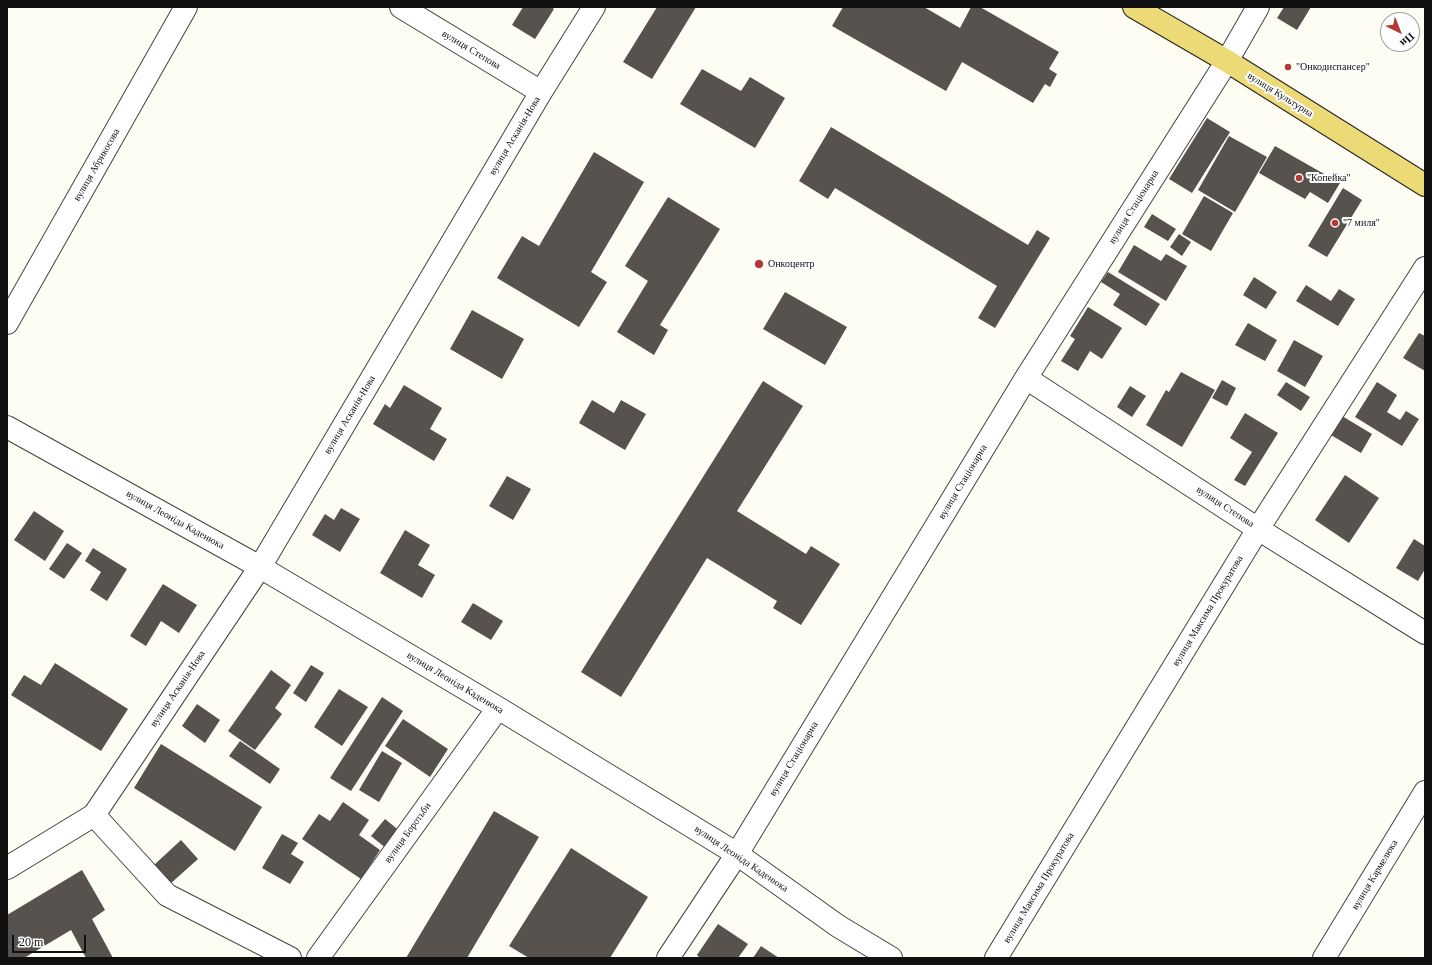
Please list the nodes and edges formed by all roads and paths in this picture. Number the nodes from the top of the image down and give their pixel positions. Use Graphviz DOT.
graph roads {
  1 [pos="186,7"];
  2 [pos="401,7"];
  3 [pos="594,7"];
  4 [pos="1134,7"];
  5 [pos="1258,7"];
  6 [pos="1227,61"];
  7 [pos="542,92"];
  8 [pos="1425,185"];
  9 [pos="1425,268"];
  10 [pos="7,323"];
  11 [pos="1026,378"];
  12 [pos="7,427"];
  13 [pos="1258,529"];
  14 [pos="260,567"];
  15 [pos="1425,633"];
  16 [pos="498,708"];
  17 [pos="1425,792"];
  18 [pos="94,815"];
  19 [pos="737,854"];
  20 [pos="7,868"];
  21 [pos="290,958"];
  22 [pos="318,958"];
  23 [pos="668,958"];
  24 [pos="891,958"];
  25 [pos="996,958"];
  26 [pos="1324,958"];
  1 -- 10 [label="street, вулиця Абрикосова"];
  2 -- 7 [label="street, вулиця Степова"];
  3 -- 7 [label="street, вулиця Асканія-Нова"];
  4 -- 6 [label="main road, вулиця Культурна"];
  5 -- 6 [label="street, вулиця Стаціонарна"];
  6 -- 8 [label="main road, вулиця Культурна"];
  6 -- 11 [label="street, вулиця Стаціонарна"];
  7 -- 14 [label="street, вулиця Асканія-Нова"];
  9 -- 13 [label="street, вулиця Максима Прокуратова"];
  11 -- 13 [label="street, вулиця Степова"];
  11 -- 19 [label="street, вулиця Стаціонарна"];
  12 -- 14 [label="street, вулиця Леоніда Каденюка"];
  13 -- 15 [label="street, вулиця Степова"];
  13 -- 25 [label="street, вулиця Максима Прокуратова"];
  14 -- 16 [label="street, вулиця Леоніда Каденюка"];
  14 -- 18 [label="street, вулиця Асканія-Нова"];
  16 -- 19 [label="street, вулиця Леоніда Каденюка"];
  16 -- 22 [label="street, вулиця Боротьби"];
  17 -- 26 [label="street, вулиця Кармелюка"];
  18 -- 20 [label="street"];
  18 -- 21 [label="street"];
  19 -- 23 [label="street, вулиця Стаціонарна"];
  19 -- 24 [label="street, вулиця Леоніда Каденюка"];
}
